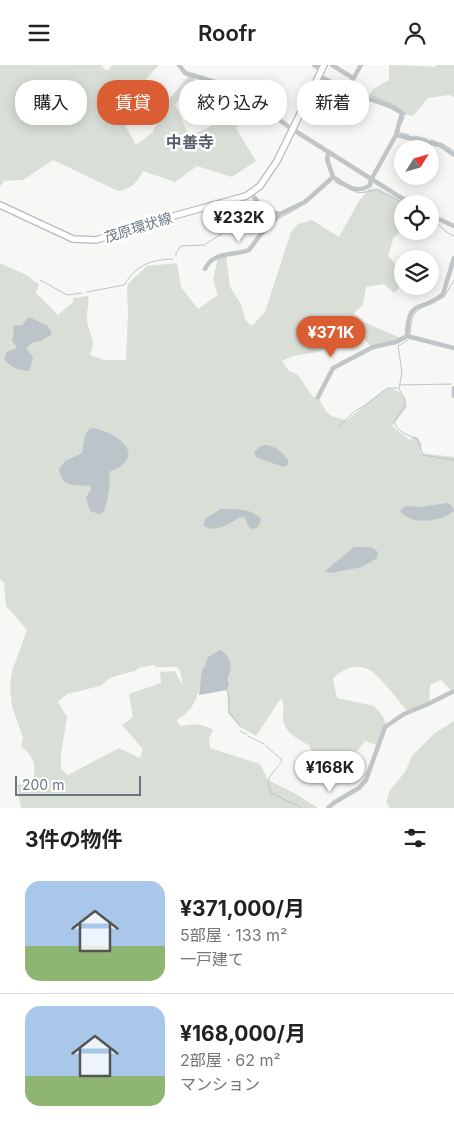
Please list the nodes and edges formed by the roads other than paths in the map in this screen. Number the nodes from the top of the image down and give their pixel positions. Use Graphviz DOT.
graph roads {
  1 [pos="179,65"];
  2 [pos="314,65"];
  3 [pos="332,65"];
  4 [pos="361,65"];
  5 [pos="323,67"];
  6 [pos="318,76"];
  7 [pos="353,78"];
  8 [pos="326,80"];
  9 [pos="369,99"];
  10 [pos="292,128"];
  11 [pos="396,135"];
  12 [pos="329,152"];
  13 [pos="454,155"];
  14 [pos="333,177"];
  15 [pos="371,180"];
  16 [pos="251,193"];
  17 [pos="396,195"];
  18 [pos="0,205"];
  19 [pos="280,215"];
  20 [pos="439,220"];
  21 [pos="454,227"];
  22 [pos="454,258"];
  23 [pos="205,269"];
  24 [pos="406,336"];
  25 [pos="454,348"];
  26 [pos="454,388"];
  27 [pos="454,395"];
  28 [pos="318,397"];
  29 [pos="454,691"];
  30 [pos="328,808"];
  1 -- 10 [label="street"];
  2 -- 5 [label="street"];
  3 -- 7 [label="street"];
  4 -- 7 [label="street"];
  5 -- 6 [label="main road, 茂原環状線"];
  6 -- 8 [label="street"];
  6 -- 10 [label="main road, 茂原環状線"];
  9 -- 11 [label="street"];
  10 -- 12 [label="street"];
  10 -- 16 [label="main road, 茂原環状線"];
  11 -- 13 [label="street"];
  11 -- 15 [label="street"];
  12 -- 14 [label="street"];
  12 -- 15 [label="street"];
  14 -- 15 [label="street"];
  14 -- 19 [label="street"];
  15 -- 17 [label="street"];
  16 -- 18 [label="main road, 茂原環状線"];
  16 -- 19 [label="street"];
  19 -- 23 [label="street"];
  20 -- 21 [label="street"];
  22 -- 24 [label="street"];
  24 -- 25 [label="street"];
  24 -- 28 [label="street"];
  26 -- 27 [label="street"];
  29 -- 30 [label="street"];
}
